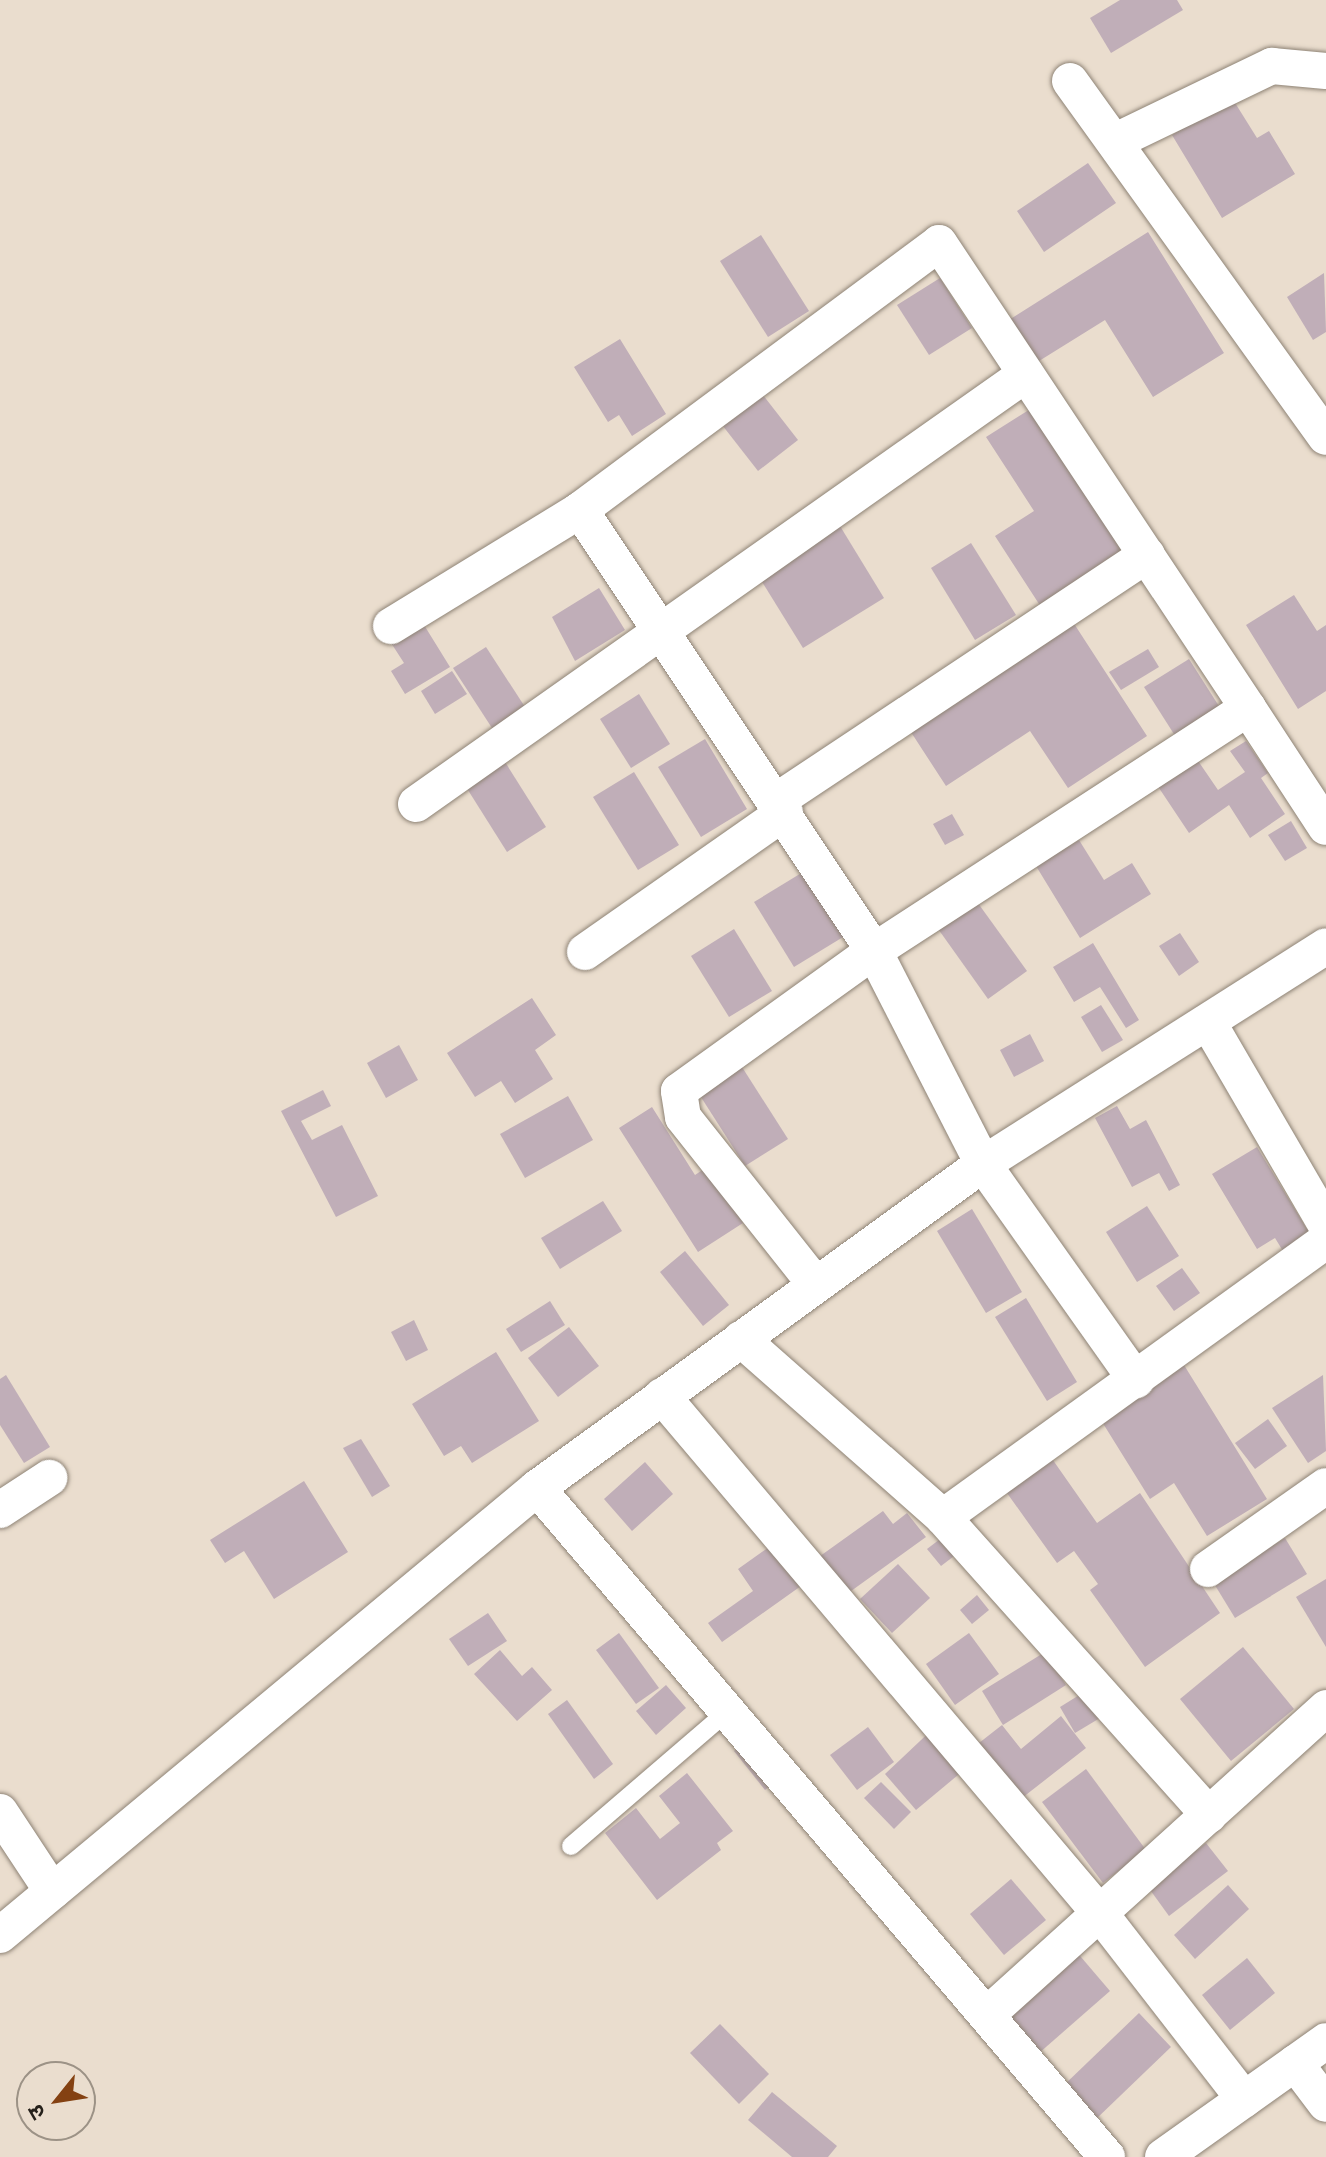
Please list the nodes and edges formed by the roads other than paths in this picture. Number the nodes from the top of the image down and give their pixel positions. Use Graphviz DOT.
graph roads {
  1 [pos="1326,71"];
  2 [pos="1070,81"];
  3 [pos="1118,140"];
  4 [pos="1026,374"];
  5 [pos="1326,437"];
  6 [pos="580,510"];
  7 [pos="1147,555"];
  8 [pos="391,626"];
  9 [pos="660,627"];
  10 [pos="1248,708"];
  11 [pos="416,804"];
  12 [pos="781,806"];
  13 [pos="1326,827"];
  14 [pos="1326,946"];
  15 [pos="874,951"];
  16 [pos="585,952"];
  17 [pos="1208,1022"];
  18 [pos="983,1164"];
  19 [pos="1326,1225"];
  20 [pos="1326,1241"];
  21 [pos="816,1285"];
  22 [pos="741,1339"];
  23 [pos="1136,1380"];
  24 [pos="662,1396"];
  25 [pos="49,1478"];
  26 [pos="1326,1486"];
  27 [pos="537,1488"];
  28 [pos="0,1510"];
  29 [pos="943,1517"];
  30 [pos="1208,1569"];
  31 [pos="1326,1708"];
  32 [pos="729,1710"];
  33 [pos="0,1812"];
  34 [pos="1209,1815"];
  35 [pos="571,1846"];
  36 [pos="52,1891"];
  37 [pos="1102,1916"];
  38 [pos="0,1935"];
  39 [pos="989,2013"];
  40 [pos="1326,2041"];
  41 [pos="1295,2063"];
  42 [pos="1244,2099"];
  43 [pos="1326,2104"];
  44 [pos="1107,2157"];
  45 [pos="1163,2157"];
  1 -- 3 [label="street"];
  2 -- 3 [label="street"];
  3 -- 5 [label="street"];
  4 -- 6 [label="street"];
  4 -- 7 [label="street"];
  4 -- 9 [label="street"];
  6 -- 8 [label="street"];
  6 -- 9 [label="street"];
  7 -- 10 [label="street"];
  7 -- 12 [label="street"];
  9 -- 11 [label="street"];
  9 -- 12 [label="street"];
  10 -- 13 [label="street"];
  10 -- 15 [label="street"];
  12 -- 15 [label="street"];
  12 -- 16 [label="street"];
  14 -- 17 [label="street"];
  15 -- 18 [label="street"];
  15 -- 21 [label="street"];
  17 -- 18 [label="street"];
  17 -- 19 [label="street"];
  18 -- 21 [label="street"];
  18 -- 23 [label="street"];
  20 -- 23 [label="street"];
  21 -- 22 [label="street"];
  22 -- 24 [label="street"];
  22 -- 29 [label="street"];
  23 -- 29 [label="street"];
  24 -- 27 [label="street"];
  24 -- 37 [label="street"];
  25 -- 28 [label="street"];
  26 -- 30 [label="street"];
  27 -- 32 [label="street"];
  27 -- 36 [label="street"];
  29 -- 34 [label="street"];
  31 -- 34 [label="street"];
  32 -- 35 [label="lane"];
  32 -- 39 [label="street"];
  33 -- 36 [label="street"];
  34 -- 37 [label="street"];
  36 -- 38 [label="street"];
  37 -- 39 [label="street"];
  37 -- 42 [label="street"];
  39 -- 44 [label="street"];
  40 -- 41 [label="street"];
  41 -- 42 [label="street"];
  41 -- 43 [label="street"];
  42 -- 45 [label="street"];
}
